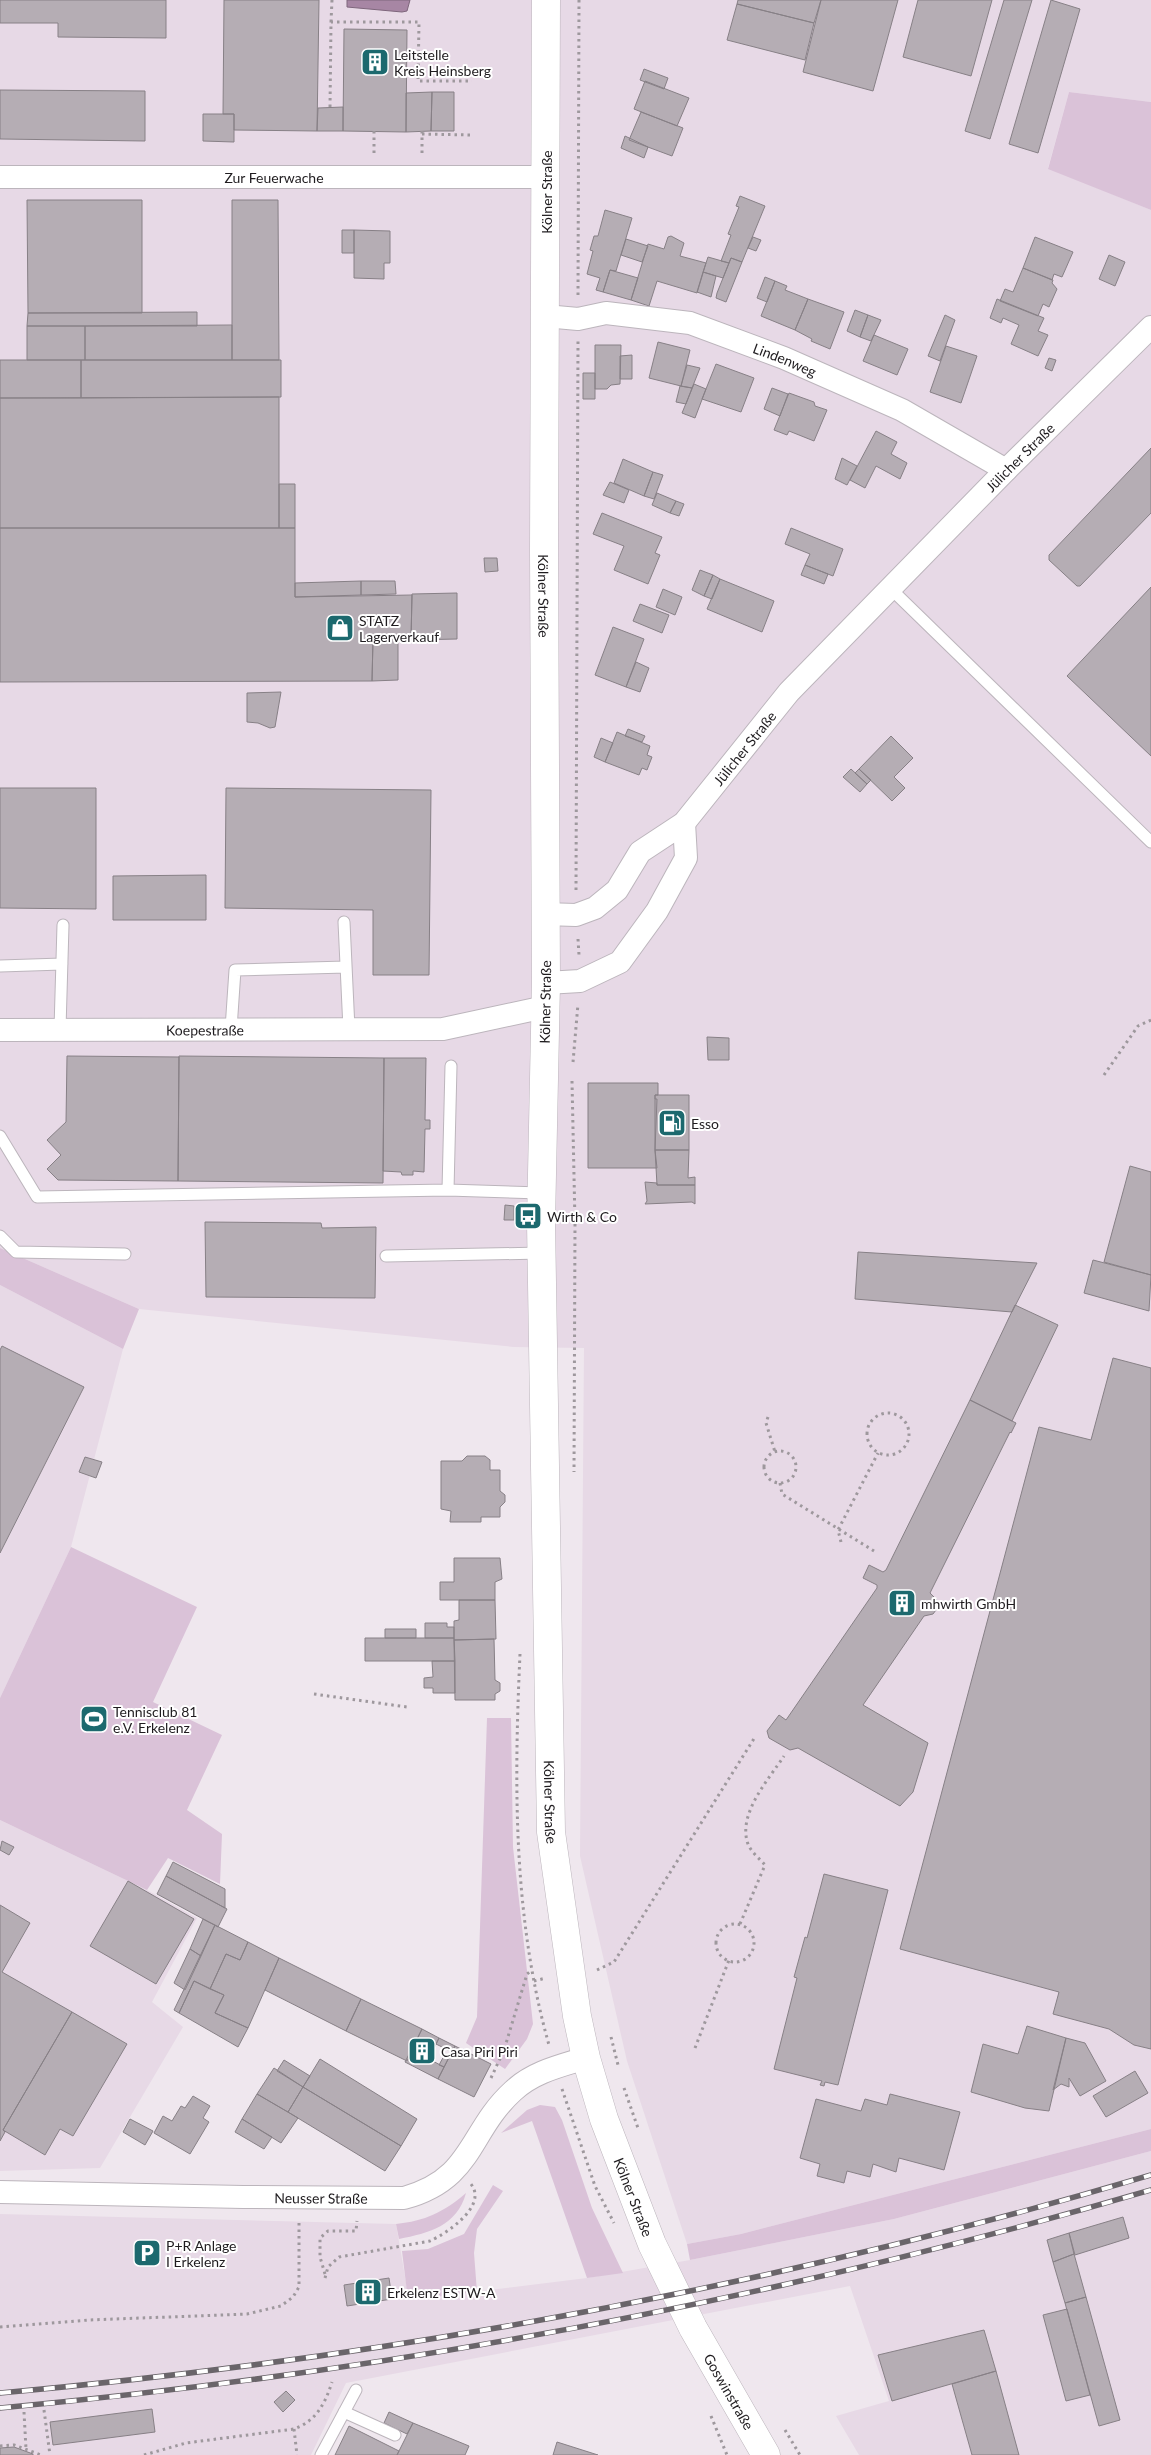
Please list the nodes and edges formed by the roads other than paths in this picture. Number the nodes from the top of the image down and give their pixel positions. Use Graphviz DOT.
graph roads {
  1 [pos="546,0"];
  2 [pos="0,176"];
  3 [pos="546,177"];
  4 [pos="545,316"];
  5 [pos="1151,327"];
  6 [pos="1006,470"];
  7 [pos="890,588"];
  8 [pos="684,823"];
  9 [pos="1151,842"];
  10 [pos="544,914"];
  11 [pos="344,922"];
  12 [pos="62,925"];
  13 [pos="62,964"];
  14 [pos="0,966"];
  15 [pos="346,967"];
  16 [pos="546,995"];
  17 [pos="60,1029"];
  18 [pos="231,1029"];
  19 [pos="349,1029"];
  20 [pos="0,1030"];
  21 [pos="452,1066"];
  22 [pos="0,1136"];
  23 [pos="448,1190"];
  24 [pos="541,1193"];
  25 [pos="0,1236"];
  26 [pos="541,1253"];
  27 [pos="125,1254"];
  28 [pos="386,1256"];
  29 [pos="586,2058"];
  30 [pos="0,2192"];
  31 [pos="693,2328"];
  32 [pos="356,2390"];
  33 [pos="344,2412"];
  34 [pos="395,2435"];
  35 [pos="756,2448"];
  36 [pos="321,2455"];
  1 -- 3 [label="main road, Kölner Straße"];
  2 -- 3 [label="street, Zur Feuerwache"];
  3 -- 4 [label="main road, Kölner Straße"];
  4 -- 6 [label="street, Lindenweg"];
  4 -- 10 [label="main road, Kölner Straße"];
  5 -- 6 [label="street, Jülicher Straße"];
  6 -- 7 [label="street, Jülicher Straße"];
  7 -- 8 [label="street, Jülicher Straße"];
  7 -- 9 [label="lane"];
  8 -- 10 [label="street, Jülicher Straße"];
  8 -- 16 [label="street"];
  10 -- 16 [label="main road, Kölner Straße"];
  11 -- 15 [label="lane"];
  12 -- 13 [label="lane"];
  13 -- 14 [label="lane"];
  13 -- 17 [label="lane"];
  15 -- 18 [label="lane"];
  15 -- 19 [label="lane"];
  16 -- 19 [label="street, Koepestraße"];
  16 -- 24 [label="main road, Kölner Straße"];
  17 -- 18 [label="street, Koepestraße"];
  17 -- 20 [label="street, Koepestraße"];
  18 -- 19 [label="street, Koepestraße"];
  21 -- 23 [label="lane"];
  22 -- 23 [label="lane"];
  23 -- 24 [label="lane"];
  24 -- 26 [label="main road, Kölner Straße"];
  25 -- 27 [label="lane"];
  26 -- 28 [label="lane"];
  26 -- 29 [label="main road, Kölner Straße"];
  29 -- 30 [label="street, Neusser Straße"];
  29 -- 31 [label="main road, Kölner Straße"];
  31 -- 35 [label="main road, Goswinstraße"];
  32 -- 33 [label="lane"];
  33 -- 34 [label="lane"];
  33 -- 36 [label="lane"];
}
